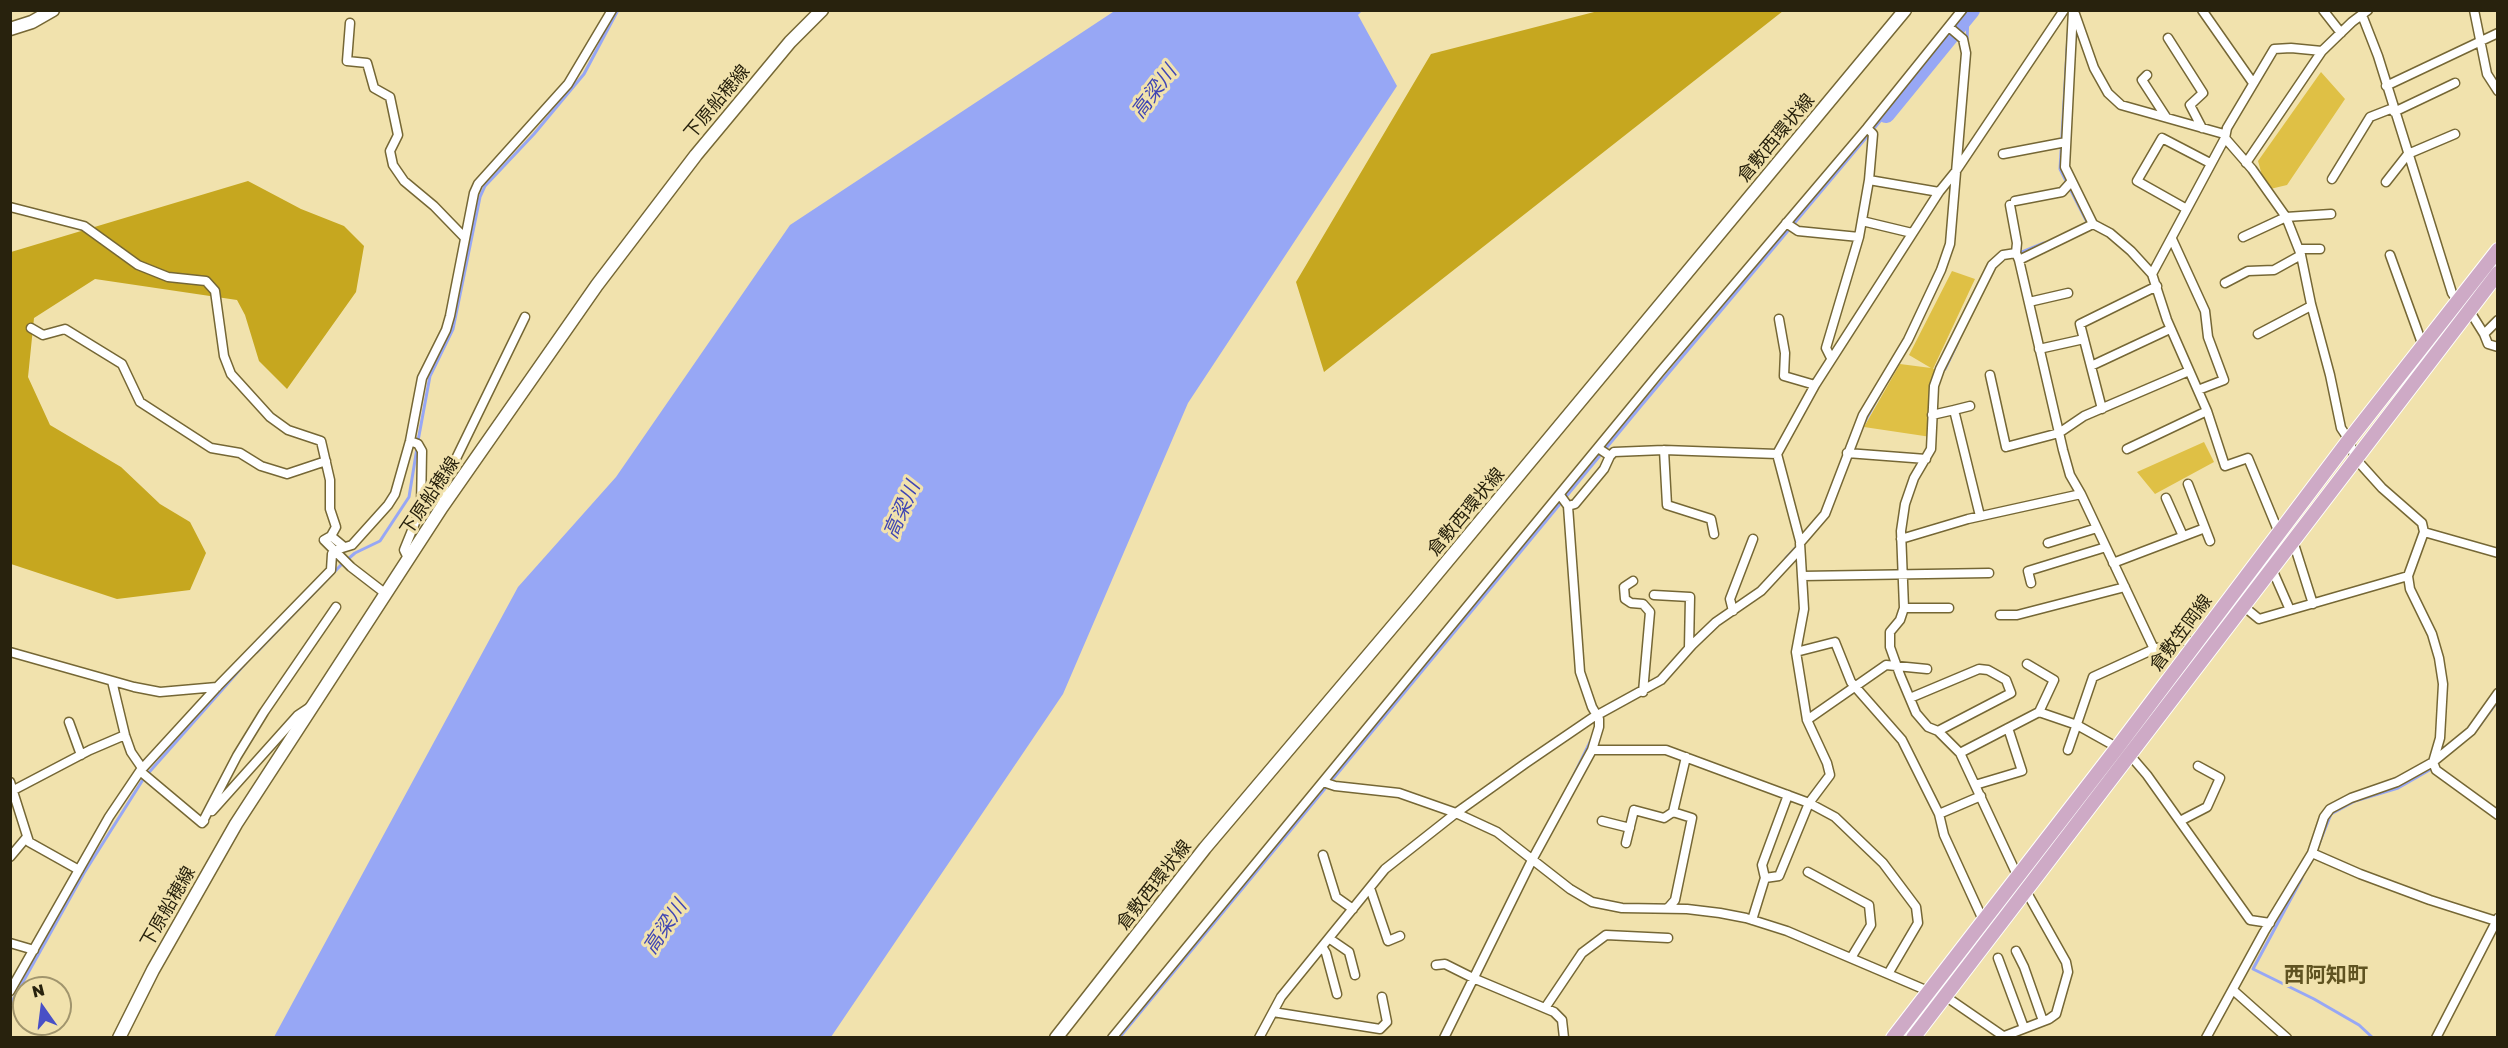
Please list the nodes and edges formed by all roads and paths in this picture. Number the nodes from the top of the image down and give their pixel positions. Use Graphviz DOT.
graph roads {
  1 [pos="53,10"];
  2 [pos="612,10"];
  3 [pos="822,10"];
  4 [pos="1905,10"];
  5 [pos="1962,10"];
  6 [pos="2064,10"];
  7 [pos="2074,10"];
  8 [pos="2202,10"];
  9 [pos="2323,10"];
  10 [pos="2474,10"];
  11 [pos="2365,13"];
  12 [pos="350,22"];
  13 [pos="10,29"];
  14 [pos="1953,30"];
  15 [pos="2341,33"];
  16 [pos="2498,33"];
  17 [pos="2168,38"];
  18 [pos="2480,41"];
  19 [pos="2322,51"];
  20 [pos="2147,75"];
  21 [pos="2253,83"];
  22 [pos="2455,83"];
  23 [pos="2386,86"];
  24 [pos="2498,92"];
  25 [pos="2394,110"];
  26 [pos="2166,117"];
  27 [pos="2202,128"];
  28 [pos="1870,130"];
  29 [pos="2455,134"];
  30 [pos="2225,136"];
  31 [pos="2062,143"];
  32 [pos="2003,154"];
  33 [pos="2408,154"];
  34 [pos="2210,163"];
  35 [pos="2246,163"];
  36 [pos="1956,171"];
  37 [pos="2331,179"];
  38 [pos="1869,180"];
  39 [pos="2386,182"];
  40 [pos="2068,184"];
  41 [pos="1939,192"];
  42 [pos="10,207"];
  43 [pos="2186,208"];
  44 [pos="2331,214"];
  45 [pos="2286,218"];
  46 [pos="1862,221"];
  47 [pos="2093,224"];
  48 [pos="1789,226"];
  49 [pos="1912,233"];
  50 [pos="1859,237"];
  51 [pos="2243,237"];
  52 [pos="465,238"];
  53 [pos="2172,239"];
  54 [pos="2320,249"];
  55 [pos="2498,250"];
  56 [pos="2300,252"];
  57 [pos="2390,255"];
  58 [pos="2017,256"];
  59 [pos="2498,273"];
  60 [pos="2152,274"];
  61 [pos="2225,283"];
  62 [pos="2157,286"];
  63 [pos="2068,293"];
  64 [pos="2029,302"];
  65 [pos="2311,306"];
  66 [pos="2464,306"];
  67 [pos="525,317"];
  68 [pos="1779,320"];
  69 [pos="2498,320"];
  70 [pos="31,328"];
  71 [pos="2170,329"];
  72 [pos="2484,333"];
  73 [pos="2258,334"];
  74 [pos="2084,339"];
  75 [pos="2423,346"];
  76 [pos="2498,347"];
  77 [pos="2039,349"];
  78 [pos="1831,358"];
  79 [pos="2091,366"];
  80 [pos="2189,371"];
  81 [pos="1990,375"];
  82 [pos="1815,385"];
  83 [pos="2198,390"];
  84 [pos="1970,406"];
  85 [pos="2102,409"];
  86 [pos="1954,410"];
  87 [pos="2207,411"];
  88 [pos="1932,415"];
  89 [pos="2059,434"];
  90 [pos="2349,440"];
  91 [pos="414,442"];
  92 [pos="2127,449"];
  93 [pos="1665,450"];
  94 [pos="1604,452"];
  95 [pos="1850,453"];
  96 [pos="1777,454"];
  97 [pos="2355,458"];
  98 [pos="1926,459"];
  99 [pos="326,461"];
  100 [pos="2188,484"];
  101 [pos="2081,494"];
  102 [pos="2166,498"];
  103 [pos="1564,500"];
  104 [pos="442,507"];
  105 [pos="1980,516"];
  106 [pos="2097,528"];
  107 [pos="2205,528"];
  108 [pos="2424,532"];
  109 [pos="2279,533"];
  110 [pos="1714,534"];
  111 [pos="331,536"];
  112 [pos="2183,536"];
  113 [pos="1753,539"];
  114 [pos="1901,539"];
  115 [pos="2210,541"];
  116 [pos="2293,541"];
  117 [pos="2049,543"];
  118 [pos="1800,545"];
  119 [pos="2106,547"];
  120 [pos="338,550"];
  121 [pos="2498,553"];
  122 [pos="409,560"];
  123 [pos="2113,563"];
  124 [pos="2272,569"];
  125 [pos="1903,573"];
  126 [pos="1989,573"];
  127 [pos="1802,576"];
  128 [pos="2408,576"];
  129 [pos="1633,580"];
  130 [pos="2031,583"];
  131 [pos="2125,587"];
  132 [pos="386,594"];
  133 [pos="1654,595"];
  134 [pos="2231,596"];
  135 [pos="2313,604"];
  136 [pos="336,607"];
  137 [pos="1732,608"];
  138 [pos="1904,608"];
  139 [pos="1949,608"];
  140 [pos="2243,608"];
  141 [pos="2290,610"];
  142 [pos="2000,615"];
  143 [pos="2196,643"];
  144 [pos="1689,647"];
  145 [pos="2154,649"];
  146 [pos="10,652"];
  147 [pos="1796,652"];
  148 [pos="2208,654"];
  149 [pos="2027,664"];
  150 [pos="1896,665"];
  151 [pos="1927,669"];
  152 [pos="112,681"];
  153 [pos="1856,685"];
  154 [pos="217,687"];
  155 [pos="1642,689"];
  156 [pos="2498,693"];
  157 [pos="1910,698"];
  158 [pos="312,705"];
  159 [pos="2039,712"];
  160 [pos="1598,717"];
  161 [pos="1807,720"];
  162 [pos="69,722"];
  163 [pos="2077,724"];
  164 [pos="2008,728"];
  165 [pos="1938,731"];
  166 [pos="124,735"];
  167 [pos="1592,750"];
  168 [pos="2068,750"];
  169 [pos="2123,751"];
  170 [pos="1960,753"];
  171 [pos="81,755"];
  172 [pos="1686,757"];
  173 [pos="2433,762"];
  174 [pos="2198,766"];
  175 [pos="144,773"];
  176 [pos="1327,784"];
  177 [pos="1976,785"];
  178 [pos="11,788"];
  179 [pos="1788,795"];
  180 [pos="1981,796"];
  181 [pos="1809,803"];
  182 [pos="1673,812"];
  183 [pos="1456,813"];
  184 [pos="1939,814"];
  185 [pos="2498,815"];
  186 [pos="1602,821"];
  187 [pos="2180,821"];
  188 [pos="202,823"];
  189 [pos="1630,828"];
  190 [pos="26,838"];
  191 [pos="1626,843"];
  192 [pos="2312,853"];
  193 [pos="1323,855"];
  194 [pos="10,856"];
  195 [pos="1530,858"];
  196 [pos="79,870"];
  197 [pos="1808,872"];
  198 [pos="2017,875"];
  199 [pos="1765,878"];
  200 [pos="1370,888"];
  201 [pos="2026,890"];
  202 [pos="1668,908"];
  203 [pos="1353,909"];
  204 [pos="2497,919"];
  205 [pos="1752,920"];
  206 [pos="1983,920"];
  207 [pos="2270,923"];
  208 [pos="1400,936"];
  209 [pos="1668,938"];
  210 [pos="1330,939"];
  211 [pos="10,943"];
  212 [pos="1323,948"];
  213 [pos="34,950"];
  214 [pos="2016,951"];
  215 [pos="1851,958"];
  216 [pos="1998,958"];
  217 [pos="1436,965"];
  218 [pos="1888,974"];
  219 [pos="1354,975"];
  220 [pos="1471,977"];
  221 [pos="2233,990"];
  222 [pos="10,991"];
  223 [pos="1928,991"];
  224 [pos="1337,994"];
  225 [pos="1382,996"];
  226 [pos="1945,996"];
  227 [pos="1545,1008"];
  228 [pos="1273,1012"];
  229 [pos="2043,1021"];
  230 [pos="2024,1028"];
  231 [pos="2003,1037"];
  232 [pos="119,1038"];
  233 [pos="1056,1038"];
  234 [pos="1112,1038"];
  235 [pos="1259,1038"];
  236 [pos="1444,1038"];
  237 [pos="1564,1038"];
  238 [pos="1893,1038"];
  239 [pos="1913,1038"];
  240 [pos="2206,1038"];
  241 [pos="2287,1038"];
  242 [pos="2436,1038"];
  1 -- 13 [label="main road"];
  2 -- 52 [label="street"];
  3 -- 104 [label="main road, 下原船穂線"];
  4 -- 233 [label="main road, 倉敷西環状線"];
  5 -- 14 [label="street"];
  6 -- 36 [label="street"];
  7 -- 26 [label="street"];
  7 -- 31 [label="street"];
  8 -- 21 [label="street"];
  9 -- 15 [label="street"];
  10 -- 18 [label="street"];
  11 -- 15 [label="street"];
  11 -- 23 [label="street"];
  12 -- 52 [label="street"];
  14 -- 28 [label="street"];
  14 -- 36 [label="street"];
  15 -- 19 [label="street"];
  16 -- 18 [label="street"];
  17 -- 27 [label="street"];
  18 -- 23 [label="street"];
  18 -- 24 [label="street"];
  19 -- 21 [label="street"];
  19 -- 35 [label="street"];
  20 -- 26 [label="street"];
  21 -- 30 [label="street"];
  22 -- 25 [label="street"];
  23 -- 25 [label="street"];
  25 -- 33 [label="street"];
  25 -- 37 [label="street"];
  26 -- 27 [label="street"];
  27 -- 30 [label="street"];
  28 -- 38 [label="street"];
  28 -- 48 [label="street"];
  29 -- 33 [label="street"];
  30 -- 34 [label="street"];
  30 -- 35 [label="street"];
  31 -- 32 [label="street"];
  31 -- 40 [label="street"];
  33 -- 39 [label="street"];
  33 -- 66 [label="street"];
  34 -- 43 [label="street"];
  34 -- 43 [label="street"];
  35 -- 45 [label="street"];
  36 -- 41 [label="street"];
  36 -- 95 [label="street"];
  38 -- 41 [label="street"];
  38 -- 46 [label="street"];
  40 -- 47 [label="street"];
  40 -- 58 [label="street"];
  41 -- 49 [label="street"];
  42 -- 99 [label="street"];
  43 -- 53 [label="street"];
  44 -- 45 [label="street"];
  45 -- 51 [label="street"];
  45 -- 56 [label="street"];
  46 -- 49 [label="street"];
  46 -- 50 [label="street"];
  47 -- 58 [label="street"];
  47 -- 60 [label="street"];
  48 -- 50 [label="street"];
  48 -- 94 [label="street"];
  49 -- 78 [label="street"];
  50 -- 78 [label="street"];
  52 -- 91 [label="street"];
  53 -- 60 [label="street"];
  53 -- 83 [label="street"];
  54 -- 56 [label="street"];
  55 -- 66 [label="main road, 倉敷笠岡線"];
  56 -- 61 [label="street"];
  56 -- 65 [label="street"];
  57 -- 75 [label="street"];
  58 -- 64 [label="street"];
  58 -- 88 [label="street"];
  59 -- 66 [label="main road, 倉敷笠岡線"];
  60 -- 62 [label="street"];
  62 -- 71 [label="street"];
  62 -- 74 [label="street"];
  63 -- 64 [label="street"];
  64 -- 77 [label="street"];
  65 -- 73 [label="street"];
  65 -- 90 [label="street"];
  66 -- 72 [label="street"];
  66 -- 75 [label="main road, 倉敷笠岡線"];
  66 -- 97 [label="main road, 倉敷笠岡線"];
  67 -- 104 [label="street"];
  68 -- 82 [label="street"];
  69 -- 72 [label="street"];
  70 -- 99 [label="street"];
  71 -- 79 [label="street"];
  71 -- 80 [label="street"];
  72 -- 76 [label="street"];
  74 -- 77 [label="street"];
  74 -- 79 [label="street"];
  75 -- 90 [label="main road, 倉敷笠岡線"];
  77 -- 89 [label="street"];
  78 -- 82 [label="street"];
  79 -- 85 [label="street"];
  80 -- 83 [label="street"];
  80 -- 85 [label="street"];
  81 -- 89 [label="street"];
  82 -- 96 [label="street"];
  83 -- 87 [label="street"];
  84 -- 86 [label="street"];
  85 -- 89 [label="street"];
  86 -- 88 [label="street"];
  86 -- 105 [label="street"];
  87 -- 92 [label="street"];
  87 -- 109 [label="street"];
  88 -- 98 [label="street"];
  89 -- 101 [label="street"];
  90 -- 97 [label="street"];
  90 -- 109 [label="main road, 倉敷笠岡線"];
  91 -- 120 [label="street"];
  91 -- 122 [label="street"];
  93 -- 94 [label="street"];
  93 -- 96 [label="street"];
  93 -- 110 [label="street"];
  94 -- 103 [label="street"];
  94 -- 103 [label="street"];
  95 -- 98 [label="street"];
  95 -- 118 [label="street"];
  96 -- 118 [label="street"];
  97 -- 108 [label="street"];
  97 -- 116 [label="main road, 倉敷笠岡線"];
  98 -- 114 [label="street"];
  99 -- 111 [label="street"];
  100 -- 107 [label="street"];
  101 -- 105 [label="street"];
  101 -- 106 [label="street"];
  102 -- 112 [label="street"];
  103 -- 160 [label="street"];
  103 -- 176 [label="street"];
  104 -- 122 [label="main road, 下原船穂線"];
  105 -- 114 [label="street"];
  106 -- 117 [label="street"];
  106 -- 119 [label="street"];
  107 -- 112 [label="street"];
  107 -- 115 [label="street"];
  108 -- 121 [label="street"];
  108 -- 128 [label="street"];
  109 -- 134 [label="main road, 倉敷笠岡線"];
  111 -- 120 [label="street"];
  111 -- 132 [label="street"];
  112 -- 123 [label="street"];
  113 -- 137 [label="street"];
  114 -- 125 [label="street"];
  116 -- 124 [label="main road, 倉敷笠岡線"];
  116 -- 135 [label="street"];
  118 -- 127 [label="street"];
  118 -- 137 [label="street"];
  119 -- 123 [label="street"];
  119 -- 130 [label="street"];
  120 -- 154 [label="street"];
  122 -- 132 [label="main road, 下原船穂線"];
  123 -- 131 [label="street"];
  124 -- 140 [label="main road, 倉敷笠岡線"];
  124 -- 141 [label="street"];
  125 -- 126 [label="street"];
  125 -- 127 [label="street"];
  125 -- 138 [label="street"];
  127 -- 147 [label="street"];
  128 -- 135 [label="street"];
  128 -- 173 [label="street"];
  129 -- 155 [label="street"];
  131 -- 142 [label="street"];
  131 -- 145 [label="street"];
  132 -- 158 [label="main road, 下原船穂線"];
  133 -- 144 [label="street"];
  134 -- 140 [label="street"];
  134 -- 143 [label="main road, 倉敷笠岡線"];
  135 -- 141 [label="street"];
  136 -- 188 [label="street"];
  137 -- 144 [label="street"];
  138 -- 139 [label="street"];
  138 -- 150 [label="street"];
  140 -- 141 [label="street"];
  140 -- 148 [label="main road, 倉敷笠岡線"];
  143 -- 145 [label="street"];
  143 -- 148 [label="street"];
  143 -- 169 [label="main road, 倉敷笠岡線"];
  144 -- 155 [label="street"];
  145 -- 163 [label="street"];
  146 -- 152 [label="street"];
  147 -- 153 [label="street"];
  147 -- 161 [label="street"];
  148 -- 169 [label="main road, 倉敷笠岡線"];
  149 -- 159 [label="street"];
  150 -- 151 [label="street"];
  150 -- 153 [label="street"];
  150 -- 157 [label="street"];
  152 -- 154 [label="street"];
  152 -- 166 [label="street"];
  153 -- 161 [label="street"];
  153 -- 184 [label="street"];
  154 -- 175 [label="street"];
  155 -- 160 [label="street"];
  156 -- 173 [label="street"];
  157 -- 165 [label="street"];
  157 -- 165 [label="street"];
  158 -- 188 [label="street"];
  158 -- 232 [label="main road, 下原船穂線"];
  159 -- 163 [label="street"];
  159 -- 164 [label="street"];
  160 -- 167 [label="street"];
  160 -- 183 [label="street"];
  161 -- 181 [label="street"];
  162 -- 171 [label="street"];
  163 -- 168 [label="street"];
  163 -- 169 [label="street"];
  164 -- 170 [label="street"];
  164 -- 177 [label="street"];
  165 -- 170 [label="street"];
  166 -- 171 [label="street"];
  166 -- 175 [label="street"];
  167 -- 172 [label="street"];
  167 -- 195 [label="street"];
  169 -- 187 [label="street"];
  169 -- 198 [label="main road, 倉敷笠岡線"];
  169 -- 201 [label="main road, 倉敷笠岡線"];
  170 -- 177 [label="street"];
  171 -- 178 [label="street"];
  172 -- 179 [label="street"];
  172 -- 182 [label="street"];
  173 -- 185 [label="street"];
  173 -- 192 [label="street"];
  174 -- 187 [label="street"];
  175 -- 188 [label="street"];
  175 -- 196 [label="street"];
  176 -- 183 [label="street"];
  176 -- 234 [label="street"];
  177 -- 180 [label="street"];
  178 -- 190 [label="street"];
  179 -- 181 [label="street"];
  179 -- 199 [label="street"];
  180 -- 184 [label="street"];
  180 -- 198 [label="street"];
  181 -- 199 [label="street"];
  181 -- 218 [label="street"];
  182 -- 189 [label="street"];
  182 -- 202 [label="street"];
  183 -- 195 [label="street"];
  183 -- 200 [label="street"];
  184 -- 206 [label="street"];
  186 -- 189 [label="street"];
  187 -- 207 [label="street"];
  189 -- 191 [label="street"];
  190 -- 194 [label="street"];
  190 -- 196 [label="street"];
  192 -- 204 [label="street"];
  192 -- 207 [label="street"];
  193 -- 203 [label="street"];
  195 -- 202 [label="street"];
  195 -- 220 [label="street"];
  196 -- 213 [label="street"];
  197 -- 215 [label="street"];
  198 -- 201 [label="street"];
  198 -- 206 [label="main road, 倉敷笠岡線"];
  199 -- 205 [label="street"];
  200 -- 203 [label="street"];
  200 -- 208 [label="street"];
  201 -- 226 [label="main road, 倉敷笠岡線"];
  201 -- 229 [label="street"];
  202 -- 205 [label="street"];
  203 -- 210 [label="street"];
  204 -- 242 [label="street"];
  205 -- 215 [label="street"];
  206 -- 223 [label="main road, 倉敷笠岡線"];
  207 -- 221 [label="street"];
  209 -- 227 [label="street"];
  210 -- 212 [label="street"];
  210 -- 219 [label="street"];
  211 -- 213 [label="street"];
  212 -- 224 [label="street"];
  212 -- 228 [label="street"];
  213 -- 222 [label="street"];
  214 -- 229 [label="street"];
  215 -- 218 [label="street"];
  216 -- 230 [label="street"];
  217 -- 220 [label="street"];
  218 -- 223 [label="street"];
  220 -- 227 [label="street"];
  220 -- 236 [label="street"];
  221 -- 240 [label="street"];
  221 -- 241 [label="street"];
  223 -- 226 [label="street"];
  223 -- 238 [label="main road, 倉敷笠岡線"];
  225 -- 228 [label="street"];
  226 -- 231 [label="street"];
  226 -- 239 [label="main road, 倉敷笠岡線"];
  227 -- 237 [label="street"];
  228 -- 235 [label="street"];
  229 -- 230 [label="street"];
  230 -- 231 [label="street"];
}
